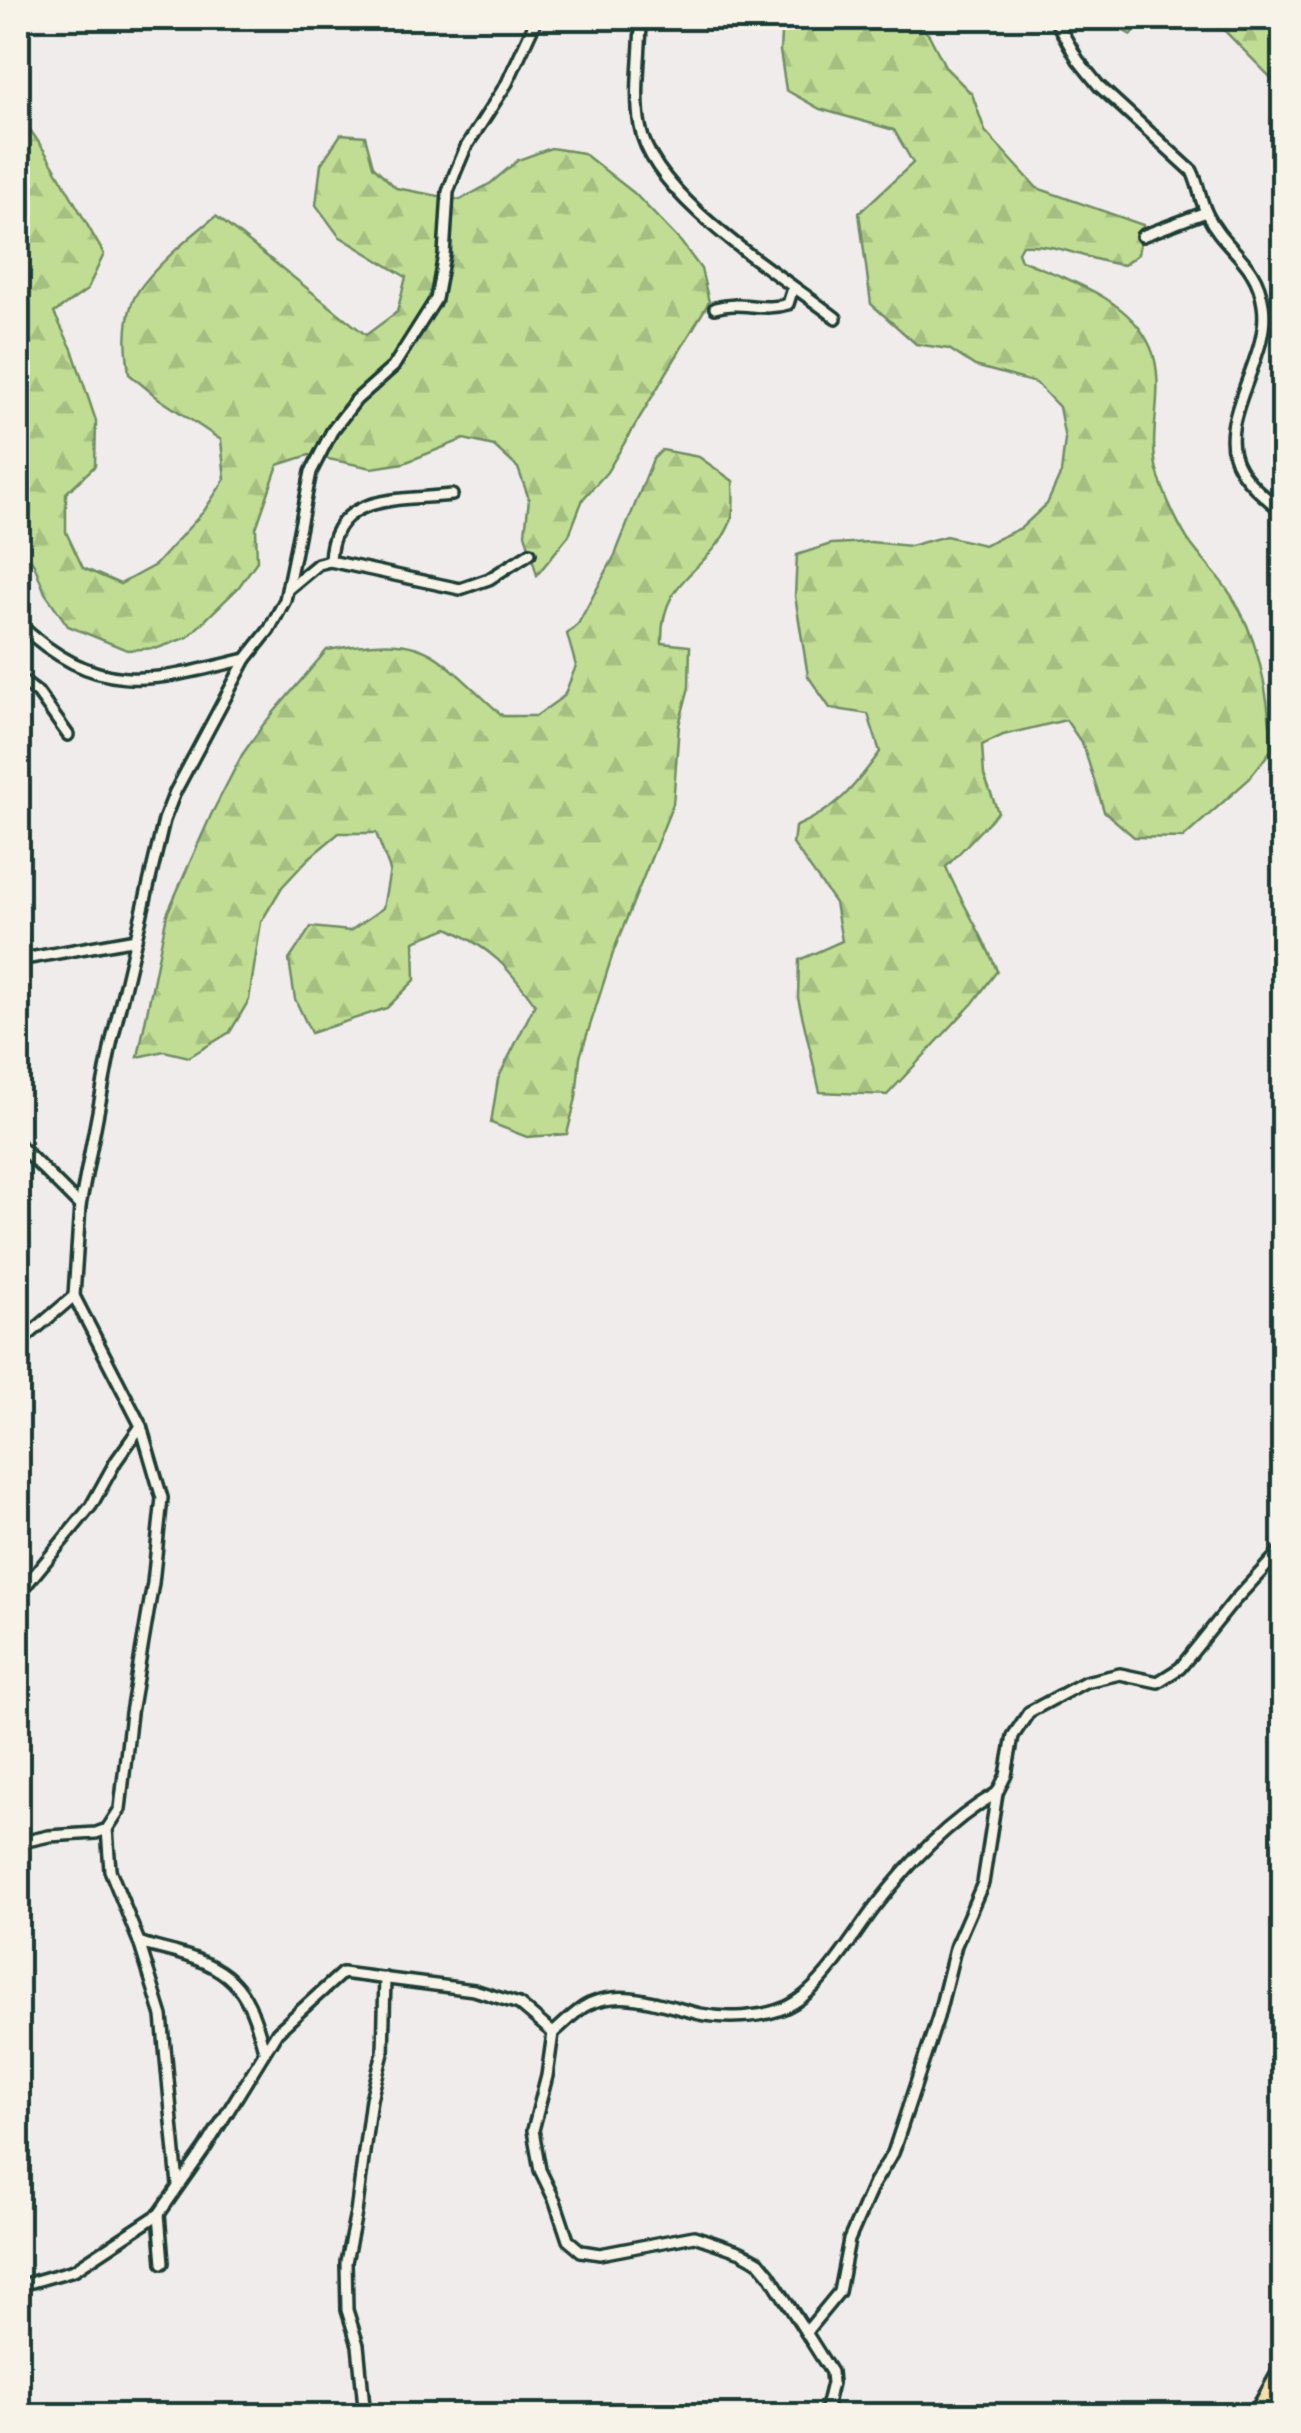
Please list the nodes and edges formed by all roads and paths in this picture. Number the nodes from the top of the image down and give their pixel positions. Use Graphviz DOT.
graph roads {
  1 [pos="537,18"];
  2 [pos="641,18"];
  3 [pos="1054,18"];
  4 [pos="1206,212"];
  5 [pos="1142,236"];
  6 [pos="793,288"];
  7 [pos="715,308"];
  8 [pos="836,318"];
  9 [pos="452,494"];
  10 [pos="1284,513"];
  11 [pos="530,554"];
  12 [pos="330,561"];
  13 [pos="288,589"];
  14 [pos="18,623"];
  15 [pos="246,659"];
  16 [pos="18,678"];
  17 [pos="68,734"];
  18 [pos="18,926"];
  19 [pos="136,939"];
  20 [pos="21,962"];
  21 [pos="18,1144"];
  22 [pos="80,1206"];
  23 [pos="74,1296"];
  24 [pos="18,1344"];
  25 [pos="141,1426"];
  26 [pos="1284,1547"];
  27 [pos="18,1594"];
  28 [pos="996,1793"];
  29 [pos="106,1828"];
  30 [pos="18,1843"];
  31 [pos="139,1942"];
  32 [pos="386,1978"];
  33 [pos="553,2032"];
  34 [pos="264,2050"];
  35 [pos="178,2185"];
  36 [pos="159,2214"];
  37 [pos="163,2263"];
  38 [pos="18,2286"];
  39 [pos="806,2332"];
  40 [pos="1284,2366"];
  41 [pos="364,2416"];
  42 [pos="824,2416"];
  43 [pos="1256,2416"];
  1 -- 13 [label="street"];
  2 -- 6 [label="street"];
  3 -- 4 [label="street"];
  4 -- 5 [label="street"];
  4 -- 10 [label="street"];
  6 -- 7 [label="street"];
  6 -- 8 [label="street"];
  9 -- 12 [label="street"];
  11 -- 12 [label="street"];
  12 -- 13 [label="street"];
  13 -- 15 [label="street"];
  14 -- 15 [label="street"];
  15 -- 19 [label="street"];
  16 -- 17 [label="street"];
  18 -- 20 [label="street"];
  19 -- 20 [label="street"];
  19 -- 22 [label="street"];
  21 -- 22 [label="street"];
  22 -- 23 [label="street"];
  23 -- 24 [label="street"];
  23 -- 25 [label="street"];
  25 -- 27 [label="street"];
  25 -- 29 [label="street"];
  26 -- 28 [label="street"];
  28 -- 33 [label="street"];
  28 -- 39 [label="street"];
  29 -- 30 [label="street"];
  29 -- 31 [label="street"];
  31 -- 34 [label="street"];
  31 -- 35 [label="street"];
  32 -- 33 [label="street"];
  32 -- 34 [label="street"];
  32 -- 41 [label="street"];
  33 -- 39 [label="street"];
  34 -- 35 [label="street"];
  35 -- 36 [label="street"];
  36 -- 37 [label="street"];
  36 -- 38 [label="street"];
  39 -- 42 [label="street"];
  40 -- 43 [label="main road"];
}
